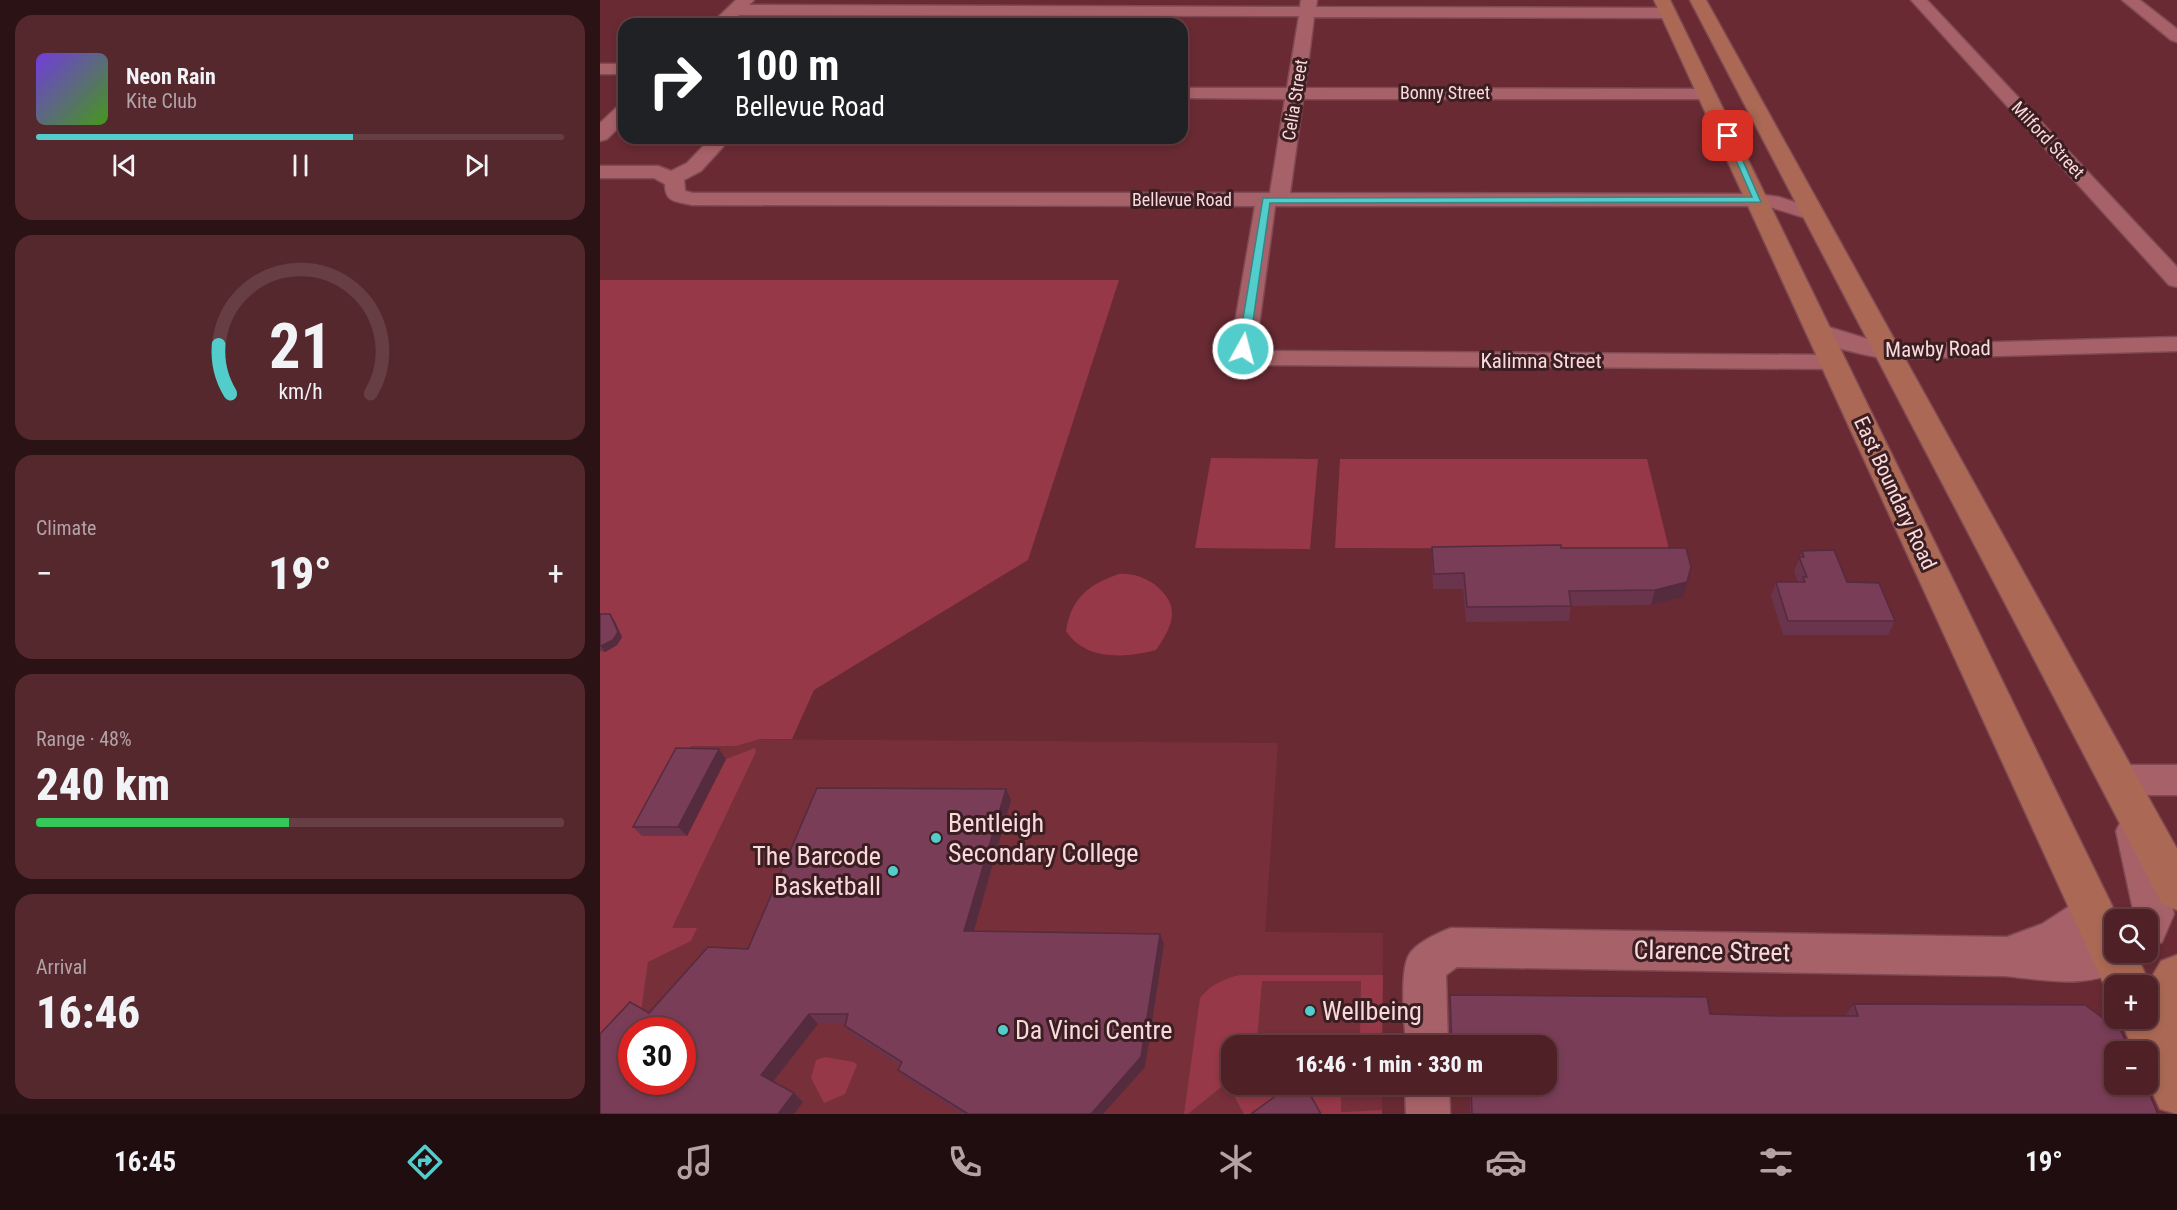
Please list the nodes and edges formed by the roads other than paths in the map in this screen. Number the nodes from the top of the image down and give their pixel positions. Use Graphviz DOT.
graph roads {
  1 [pos="1698,0"];
  2 [pos="1918,0"];
  3 [pos="2130,0"];
  4 [pos="740,5"];
  5 [pos="1309,6"];
  6 [pos="1665,6"];
  7 [pos="726,18"];
  8 [pos="2177,37"];
  9 [pos="1686,51"];
  10 [pos="1725,51"];
  11 [pos="600,69"];
  12 [pos="618,69"];
  13 [pos="1188,93"];
  14 [pos="1296,93"];
  15 [pos="1707,94"];
  16 [pos="613,120"];
  17 [pos="600,135"];
  18 [pos="716,144"];
  19 [pos="600,172"];
  20 [pos="673,178"];
  21 [pos="1273,200"];
  22 [pos="1758,200"];
  23 [pos="1815,215"];
  24 [pos="2177,280"];
  25 [pos="2177,344"];
  26 [pos="1826,347"];
  27 [pos="1885,347"];
  28 [pos="2140,347"];
  29 [pos="2177,350"];
  30 [pos="1249,355"];
  31 [pos="2177,780"];
  32 [pos="2121,785"];
  33 [pos="2177,890"];
  34 [pos="2153,909"];
  35 [pos="2093,913"];
  36 [pos="2005,956"];
  37 [pos="2120,964"];
  38 [pos="2177,977"];
  39 [pos="2177,1020"];
  40 [pos="2148,1029"];
  41 [pos="1427,1035"];
  42 [pos="2177,1092"];
  43 [pos="1427,1095"];
  44 [pos="1428,1114"];
  1 -- 10 [label="main road"];
  2 -- 24 [label="street, Milford Street"];
  3 -- 8 [label="street"];
  4 -- 5 [label="street"];
  4 -- 7 [label="street"];
  5 -- 6 [label="street"];
  5 -- 14 [label="street, Celia Street"];
  6 -- 9 [label="main road, East Boundary Road"];
  9 -- 10 [label="main road"];
  9 -- 15 [label="main road, East Boundary Road"];
  10 -- 23 [label="main road"];
  11 -- 12 [label="street"];
  13 -- 14 [label="street, Bonny Street"];
  14 -- 15 [label="street, Bonny Street"];
  14 -- 21 [label="street, Celia Street"];
  15 -- 22 [label="main road, East Boundary Road"];
  16 -- 17 [label="street"];
  18 -- 20 [label="street"];
  19 -- 20 [label="street"];
  20 -- 21 [label="street, Bellevue Road"];
  21 -- 22 [label="street, Bellevue Road"];
  21 -- 30 [label="street, Celia Street"];
  22 -- 23 [label="street, Bellevue Road"];
  22 -- 26 [label="main road, East Boundary Road"];
  23 -- 27 [label="main road"];
  25 -- 28 [label="street, Mawby Road"];
  26 -- 27 [label="street, Mawby Road"];
  26 -- 30 [label="street, Kalimna Street"];
  26 -- 35 [label="main road, East Boundary Road"];
  27 -- 28 [label="street, Mawby Road"];
  27 -- 32 [label="main road"];
  28 -- 29 [label="street, Mawby Road"];
  31 -- 32 [label="street"];
  32 -- 33 [label="main road"];
  32 -- 34 [label="street"];
  35 -- 36 [label="street, Clarence Street"];
  35 -- 37 [label="main road, East Boundary Road"];
  36 -- 37 [label="street, Clarence Street"];
  36 -- 41 [label="street, Clarence Street"];
  38 -- 39 [label="main road"];
  40 -- 42 [label="main road"];
  43 -- 44 [label="street"];
}
